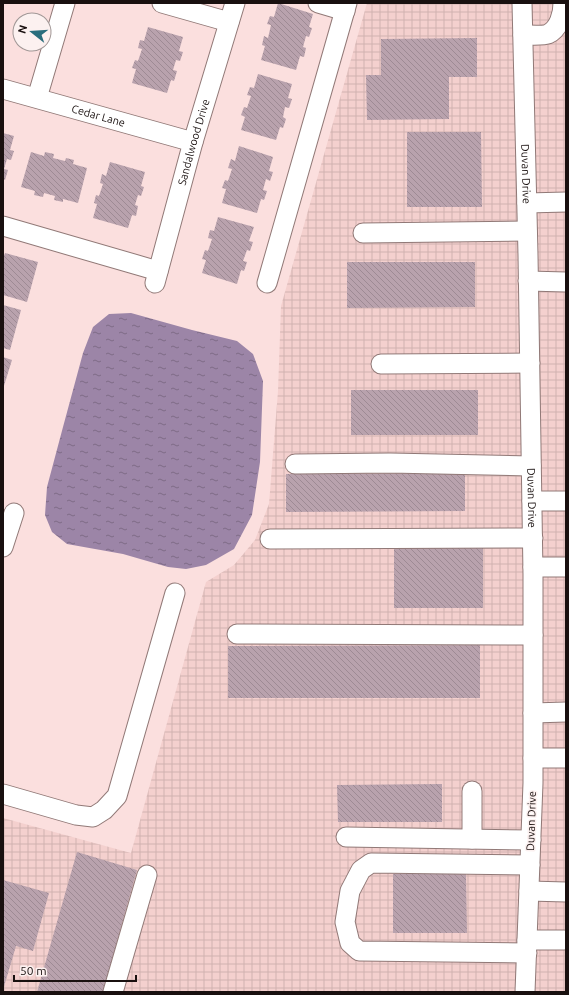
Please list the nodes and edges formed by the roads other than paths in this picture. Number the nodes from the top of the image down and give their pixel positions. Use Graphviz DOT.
graph roads {
  1 [pos="65,3"];
  2 [pos="162,3"];
  3 [pos="235,3"];
  4 [pos="318,3"];
  5 [pos="522,3"];
  6 [pos="563,3"];
  7 [pos="346,7"];
  8 [pos="229,22"];
  9 [pos="523,35"];
  10 [pos="3,89"];
  11 [pos="37,98"];
  12 [pos="193,142"];
  13 [pos="566,202"];
  14 [pos="526,203"];
  15 [pos="3,226"];
  16 [pos="527,231"];
  17 [pos="363,233"];
  18 [pos="528,281"];
  19 [pos="566,282"];
  20 [pos="267,283"];
  21 [pos="530,363"];
  22 [pos="381,364"];
  23 [pos="295,464"];
  24 [pos="532,466"];
  25 [pos="532,501"];
  26 [pos="566,501"];
  27 [pos="14,513"];
  28 [pos="533,538"];
  29 [pos="270,539"];
  30 [pos="3,548"];
  31 [pos="533,567"];
  32 [pos="566,567"];
  33 [pos="175,593"];
  34 [pos="237,634"];
  35 [pos="533,635"];
  36 [pos="566,712"];
  37 [pos="533,713"];
  38 [pos="533,758"];
  39 [pos="566,758"];
  40 [pos="472,791"];
  41 [pos="3,794"];
  42 [pos="346,836"];
  43 [pos="472,839"];
  44 [pos="531,840"];
  45 [pos="530,865"];
  46 [pos="147,874"];
  47 [pos="529,891"];
  48 [pos="566,892"];
  49 [pos="564,940"];
  50 [pos="527,946"];
  51 [pos="113,992"];
  52 [pos="525,992"];
  1 -- 11 [label="street"];
  2 -- 8 [label="street"];
  3 -- 8 [label="street, Sandalwood Drive"];
  4 -- 7 [label="street"];
  5 -- 9 [label="street, Duvan Drive"];
  6 -- 9 [label="street"];
  7 -- 20 [label="street"];
  8 -- 12 [label="street, Sandalwood Drive"];
  9 -- 14 [label="street, Duvan Drive"];
  10 -- 11 [label="street, Cedar Lane"];
  11 -- 12 [label="street, Cedar Lane"];
  12 -- 15 [label="street, Sandalwood Drive"];
  13 -- 14 [label="street"];
  14 -- 16 [label="street, Duvan Drive"];
  16 -- 17 [label="street"];
  16 -- 18 [label="street, Duvan Drive"];
  18 -- 19 [label="street"];
  18 -- 21 [label="street, Duvan Drive"];
  21 -- 22 [label="street"];
  21 -- 24 [label="street, Duvan Drive"];
  23 -- 24 [label="street"];
  24 -- 25 [label="street, Duvan Drive"];
  25 -- 26 [label="street"];
  25 -- 28 [label="street, Duvan Drive"];
  27 -- 30 [label="street"];
  28 -- 29 [label="street"];
  28 -- 31 [label="street, Duvan Drive"];
  31 -- 32 [label="street"];
  31 -- 35 [label="street, Duvan Drive"];
  33 -- 41 [label="street"];
  34 -- 35 [label="street"];
  35 -- 37 [label="street, Duvan Drive"];
  36 -- 37 [label="street"];
  37 -- 38 [label="street, Duvan Drive"];
  38 -- 39 [label="street"];
  38 -- 44 [label="street, Duvan Drive"];
  40 -- 43 [label="street"];
  42 -- 43 [label="street"];
  43 -- 44 [label="street"];
  44 -- 45 [label="street, Duvan Drive"];
  45 -- 47 [label="street, Duvan Drive"];
  45 -- 50 [label="street"];
  46 -- 51 [label="street"];
  47 -- 48 [label="street"];
  47 -- 50 [label="street, Duvan Drive"];
  49 -- 50 [label="street"];
  50 -- 52 [label="street, Duvan Drive"];
}
